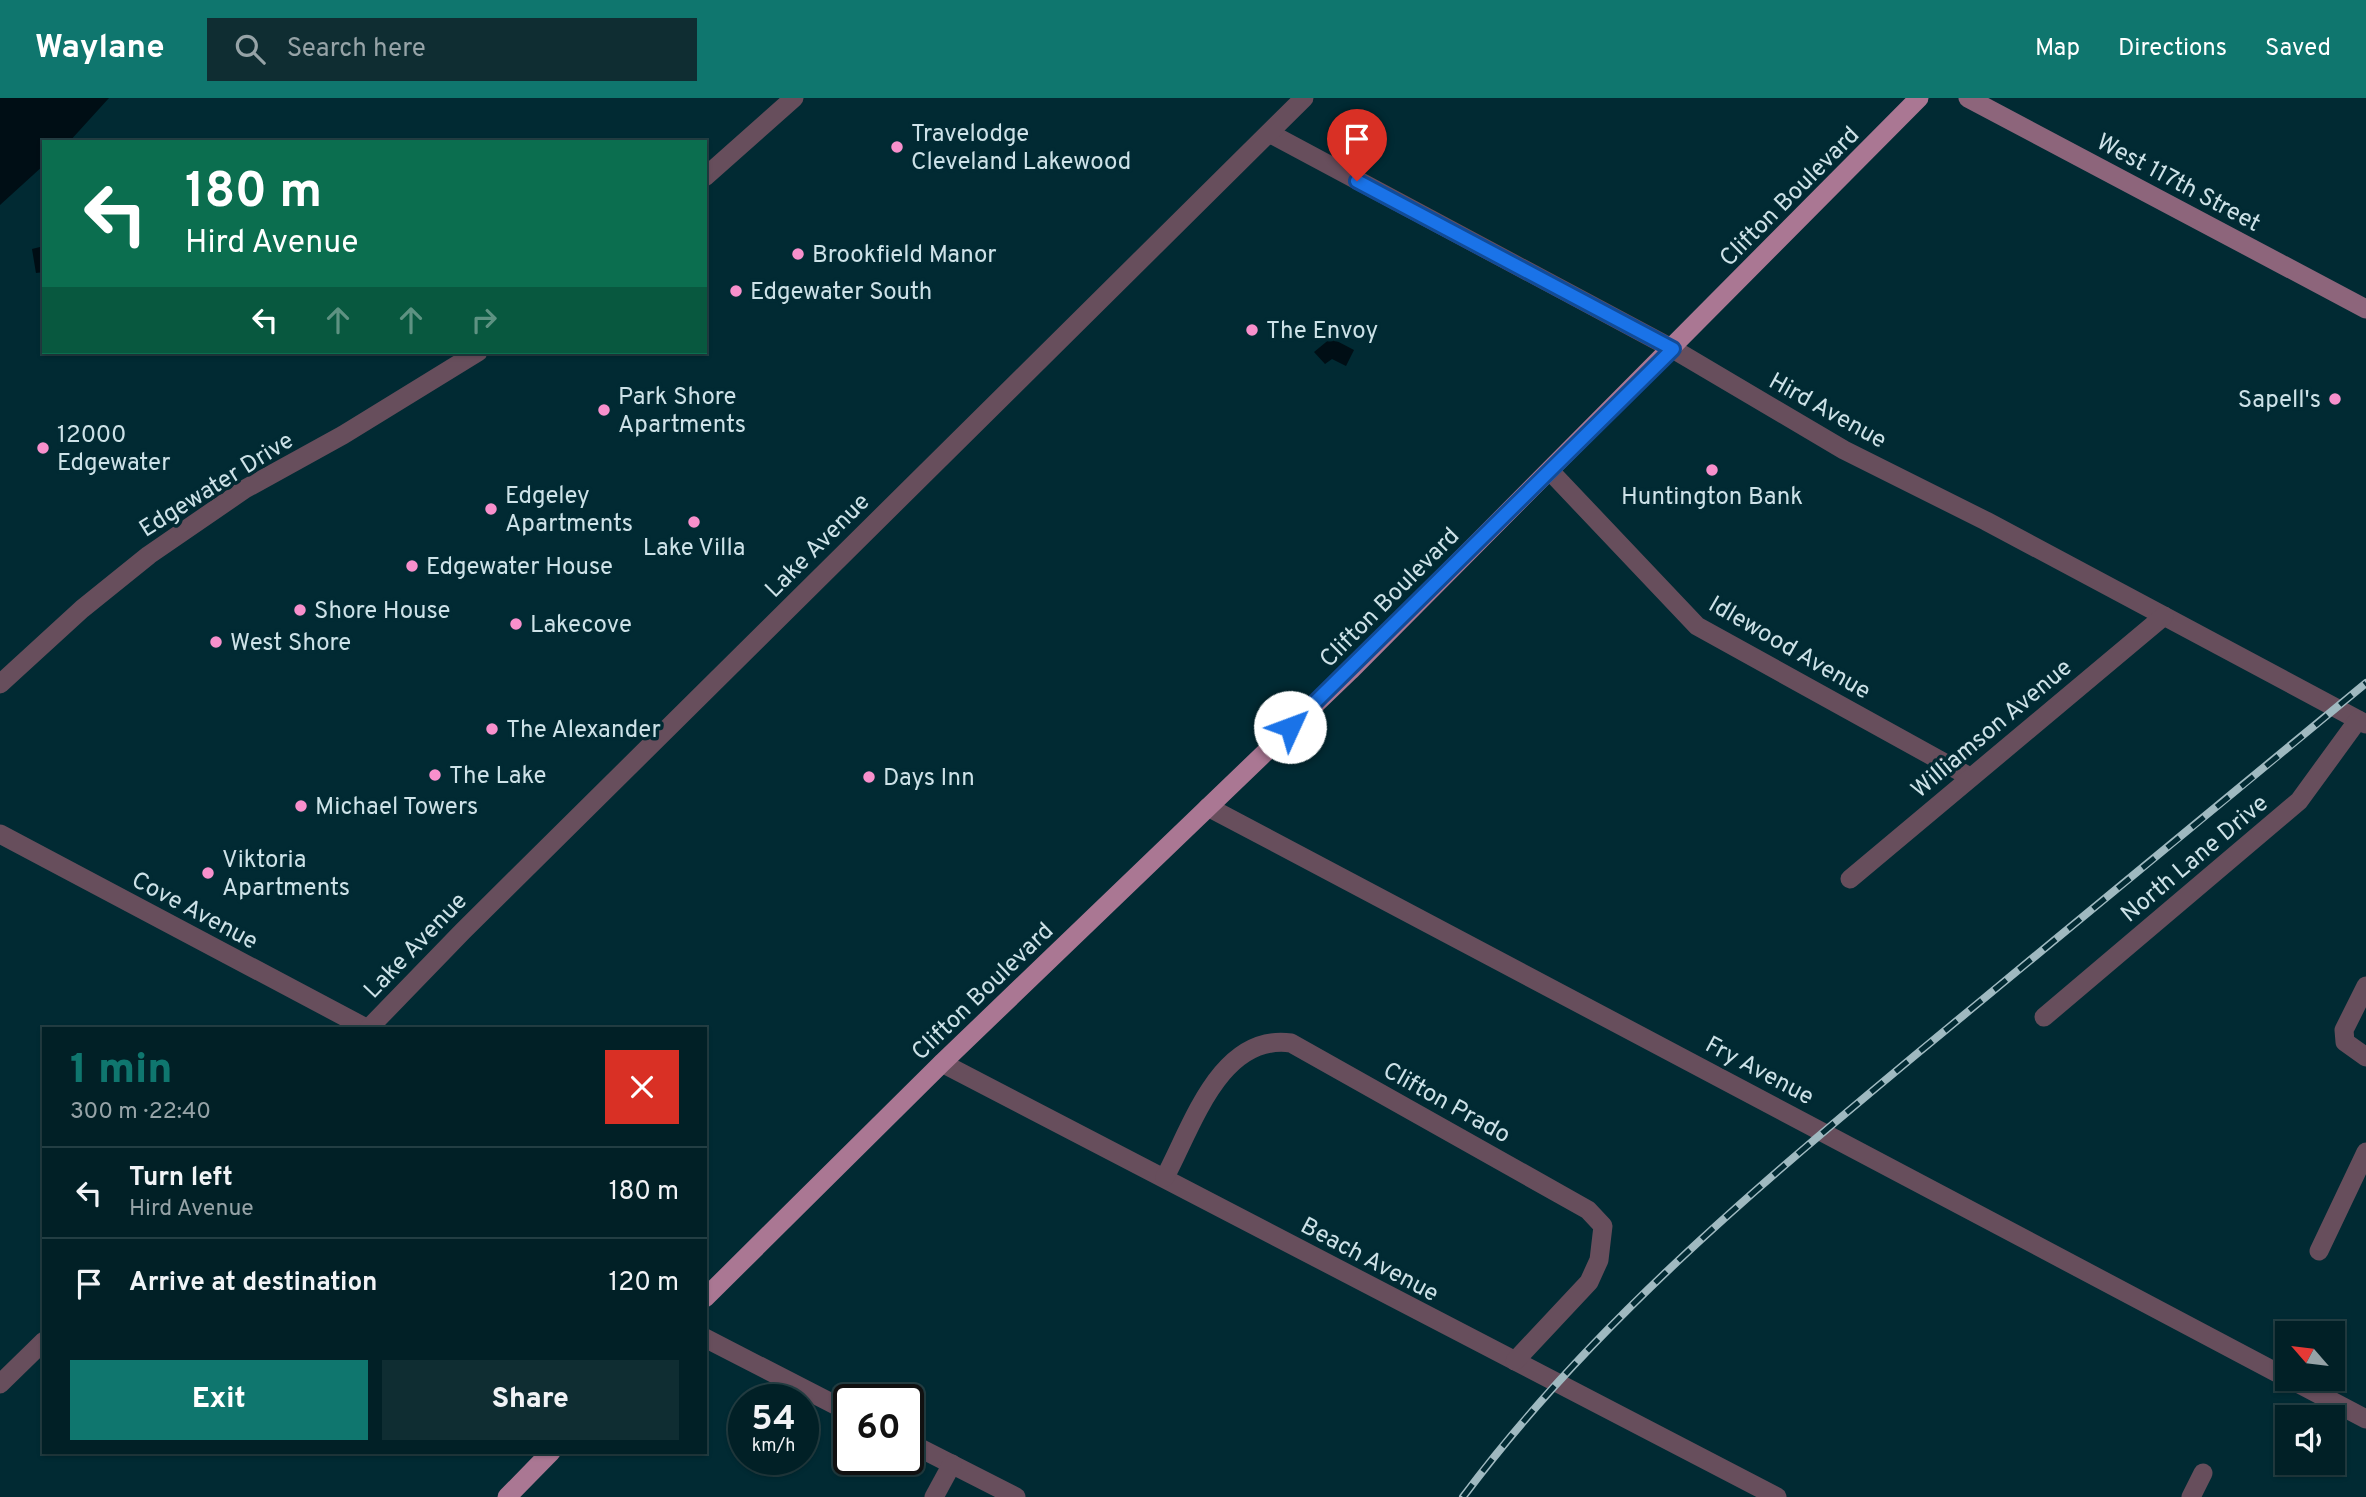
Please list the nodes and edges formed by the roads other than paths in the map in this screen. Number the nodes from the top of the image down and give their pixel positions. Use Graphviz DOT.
graph roads {
  1 [pos="794,98"];
  2 [pos="1304,98"];
  3 [pos="1919,98"];
  4 [pos="1968,98"];
  5 [pos="1269,133"];
  6 [pos="707,175"];
  7 [pos="2366,309"];
  8 [pos="1673,349"];
  9 [pos="475,354"];
  10 [pos="1550,471"];
  11 [pos="2164,616"];
  12 [pos="0,684"];
  13 [pos="2362,722"];
  14 [pos="1970,777"];
  15 [pos="1208,807"];
  16 [pos="0,834"];
  17 [pos="1850,879"];
  18 [pos="2366,986"];
  19 [pos="2044,1017"];
  20 [pos="364,1027"];
  21 [pos="370,1027"];
  22 [pos="2366,1057"];
  23 [pos="942,1063"];
  24 [pos="2366,1152"];
  25 [pos="1165,1177"];
  26 [pos="2319,1251"];
  27 [pos="707,1296"];
  28 [pos="707,1339"];
  29 [pos="42,1344"];
  30 [pos="1515,1361"];
  31 [pos="2275,1371"];
  32 [pos="0,1384"];
  33 [pos="2313,1391"];
  34 [pos="833,1404"];
  35 [pos="2366,1419"];
  36 [pos="924,1450"];
  37 [pos="549,1454"];
  38 [pos="952,1464"];
  39 [pos="2203,1473"];
  40 [pos="507,1497"];
  41 [pos="934,1497"];
  42 [pos="1016,1497"];
  43 [pos="1777,1497"];
  44 [pos="2191,1497"];
  1 -- 6 [label="street"];
  2 -- 5 [label="street, Lake Avenue"];
  3 -- 8 [label="main road, Clifton Boulevard"];
  4 -- 7 [label="main road, West 117th Street"];
  5 -- 8 [label="street, Hird Avenue"];
  5 -- 21 [label="street, Lake Avenue"];
  8 -- 10 [label="main road, Clifton Boulevard"];
  8 -- 11 [label="street, Hird Avenue"];
  9 -- 12 [label="street, Edgewater Drive"];
  10 -- 14 [label="street, Idlewood Avenue"];
  10 -- 15 [label="main road, Clifton Boulevard"];
  11 -- 13 [label="street, Hird Avenue"];
  11 -- 14 [label="street, Williamson Avenue"];
  13 -- 19 [label="street, North Lane Drive"];
  14 -- 17 [label="street, Williamson Avenue"];
  15 -- 23 [label="main road, Clifton Boulevard"];
  15 -- 31 [label="street, Fry Avenue"];
  16 -- 20 [label="street, Cove Avenue"];
  18 -- 22 [label="street"];
  23 -- 25 [label="street, Beach Avenue"];
  23 -- 27 [label="main road, Clifton Boulevard"];
  24 -- 26 [label="street"];
  25 -- 30 [label="street, Beach Avenue"];
  25 -- 30 [label="street, Clifton Prado"];
  28 -- 34 [label="street"];
  29 -- 32 [label="street"];
  30 -- 43 [label="street, Beach Avenue"];
  33 -- 35 [label="street, Fry Avenue"];
  36 -- 38 [label="street"];
  37 -- 40 [label="main road"];
  38 -- 41 [label="street"];
  38 -- 42 [label="street"];
  39 -- 44 [label="street"];
}
